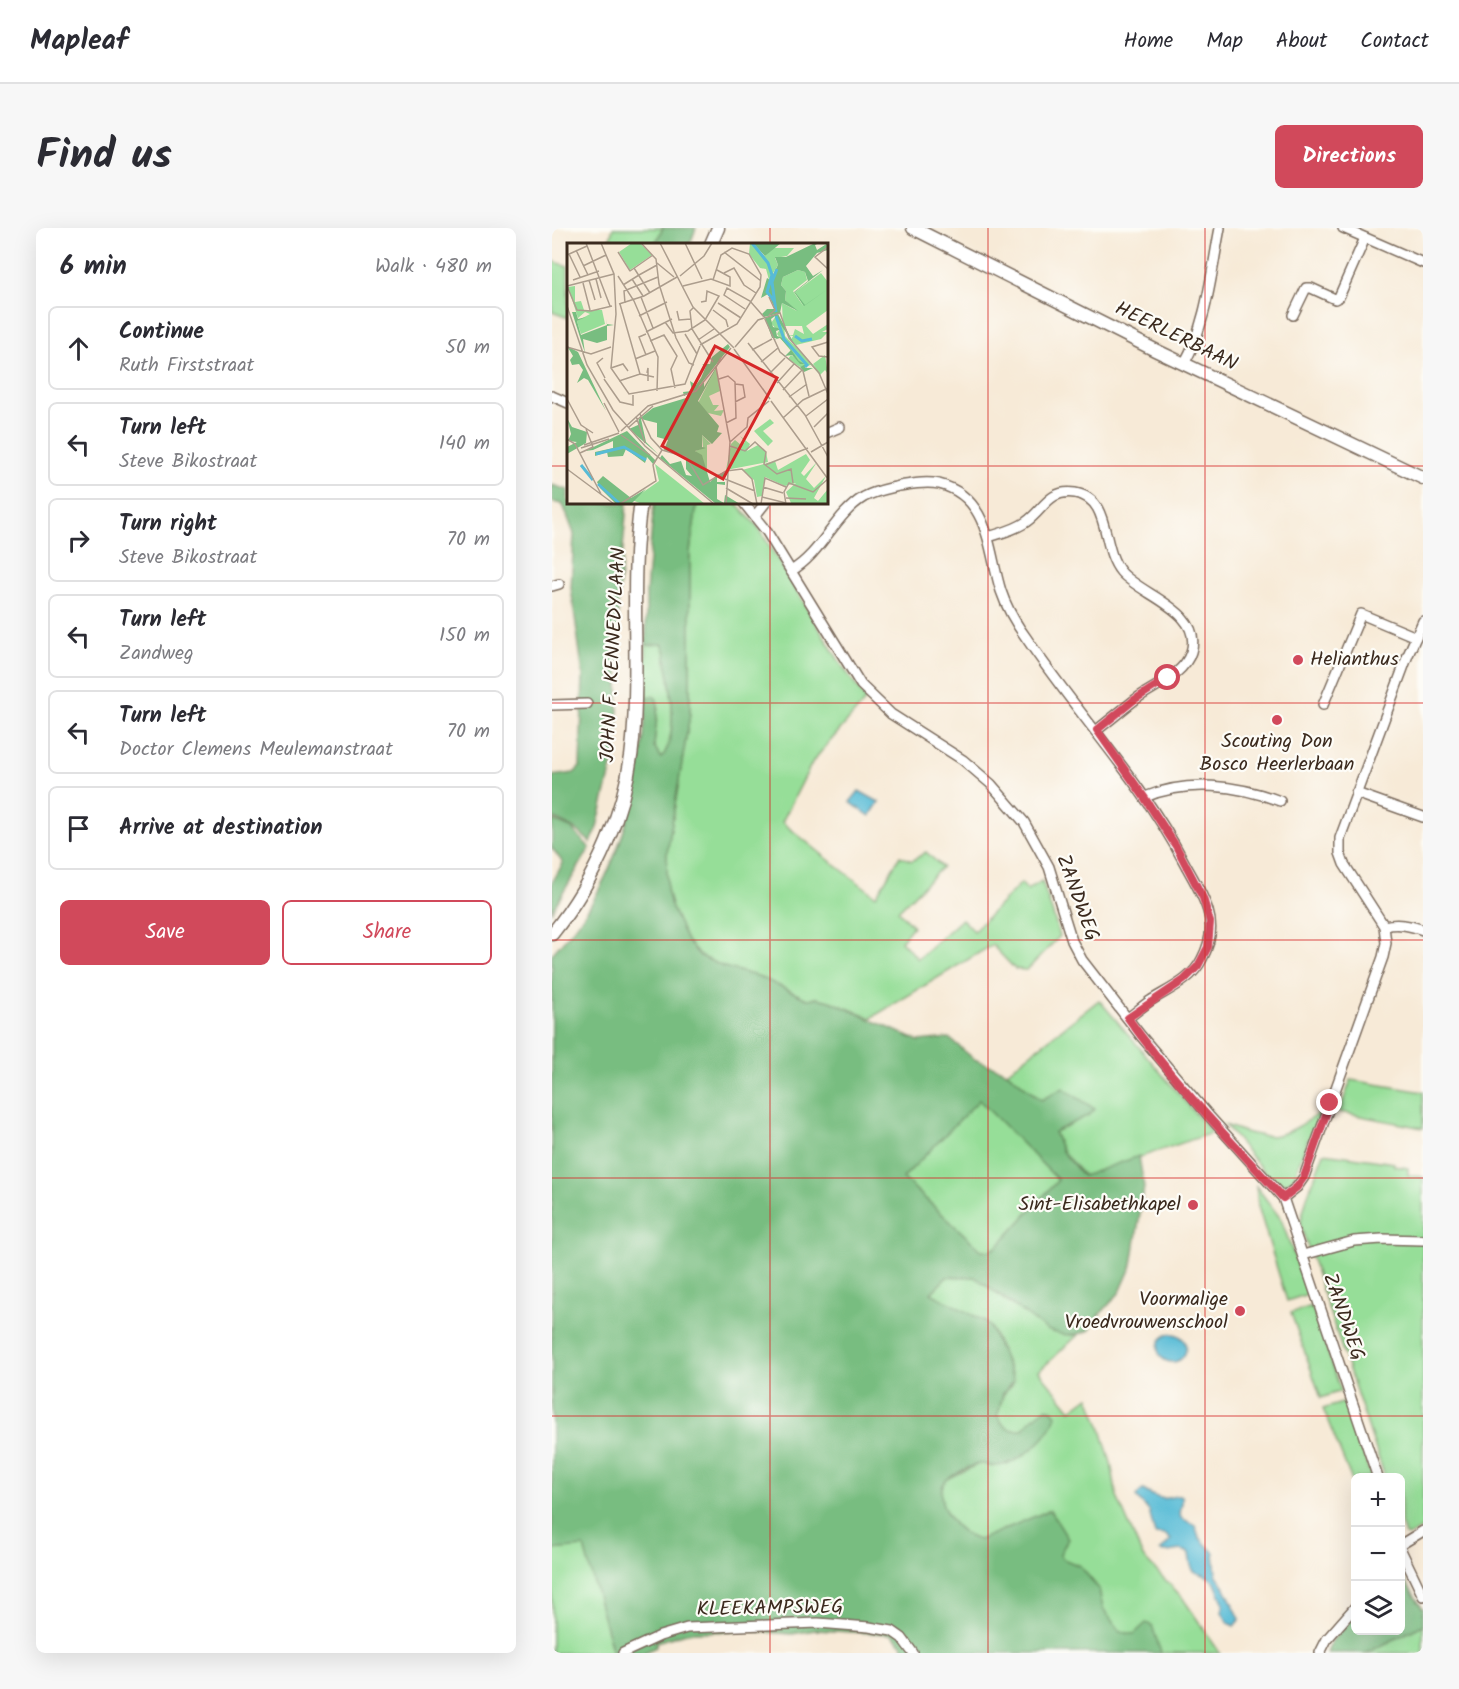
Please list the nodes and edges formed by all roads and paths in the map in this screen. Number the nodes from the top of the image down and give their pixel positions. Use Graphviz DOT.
graph roads {
  1 [pos="718,228"];
  2 [pos="913,228"];
  3 [pos="1220,228"];
  4 [pos="1343,228"];
  5 [pos="1365,238"];
  6 [pos="711,243"];
  7 [pos="1423,262"];
  8 [pos="1293,315"];
  9 [pos="1184,364"];
  10 [pos="552,396"];
  11 [pos="567,404"];
  12 [pos="840,427"];
  13 [pos="828,432"];
  14 [pos="1423,478"];
  15 [pos="641,504"];
  16 [pos="745,504"];
  17 [pos="764,504"];
  18 [pos="755,516"];
  19 [pos="988,537"];
  20 [pos="791,571"];
  21 [pos="1423,621"];
  22 [pos="1416,637"];
  23 [pos="587,704"];
  24 [pos="552,705"];
  25 [pos="1323,705"];
  26 [pos="1097,730"];
  27 [pos="1356,793"];
  28 [pos="1144,797"];
  29 [pos="1280,801"];
  30 [pos="1423,817"];
  31 [pos="1384,926"];
  32 [pos="1423,930"];
  33 [pos="552,934"];
  34 [pos="1128,1018"];
  35 [pos="1283,1198"];
  36 [pos="1423,1240"];
  37 [pos="1303,1255"];
  38 [pos="1376,1473"];
  39 [pos="1423,1531"];
  40 [pos="1405,1547"];
  41 [pos="1405,1558"];
  42 [pos="1423,1596"];
  43 [pos="1351,1611"];
  44 [pos="623,1653"];
  45 [pos="913,1653"];
  46 [pos="1320,1653"];
  1 -- 6 [label="street"];
  2 -- 9 [label="street, HEERLERBAAN"];
  3 -- 9 [label="street"];
  4 -- 5 [label="street"];
  5 -- 7 [label="street"];
  5 -- 8 [label="street"];
  9 -- 14 [label="street, HEERLERBAAN"];
  10 -- 11 [label="street"];
  12 -- 13 [label="street"];
  15 -- 33 [label="street, JOHN F. KENNEDYLAAN"];
  16 -- 18 [label="street, ZANDWEG"];
  17 -- 18 [label="street"];
  18 -- 20 [label="street, ZANDWEG"];
  19 -- 20 [label="street"];
  19 -- 26 [label="street"];
  19 -- 26 [label="street"];
  20 -- 34 [label="street, ZANDWEG"];
  21 -- 22 [label="street"];
  22 -- 25 [label="street"];
  22 -- 27 [label="street"];
  23 -- 24 [label="street"];
  26 -- 28 [label="street"];
  27 -- 30 [label="street"];
  27 -- 31 [label="street"];
  28 -- 29 [label="street"];
  28 -- 34 [label="street"];
  31 -- 32 [label="street"];
  31 -- 35 [label="street"];
  34 -- 35 [label="street, ZANDWEG"];
  35 -- 37 [label="street, ZANDWEG"];
  36 -- 37 [label="street"];
  37 -- 38 [label="street, ZANDWEG"];
  39 -- 40 [label="street"];
  41 -- 42 [label="street"];
  43 -- 46 [label="street"];
  44 -- 45 [label="street, KLEEKAMPSWEG"];
}
